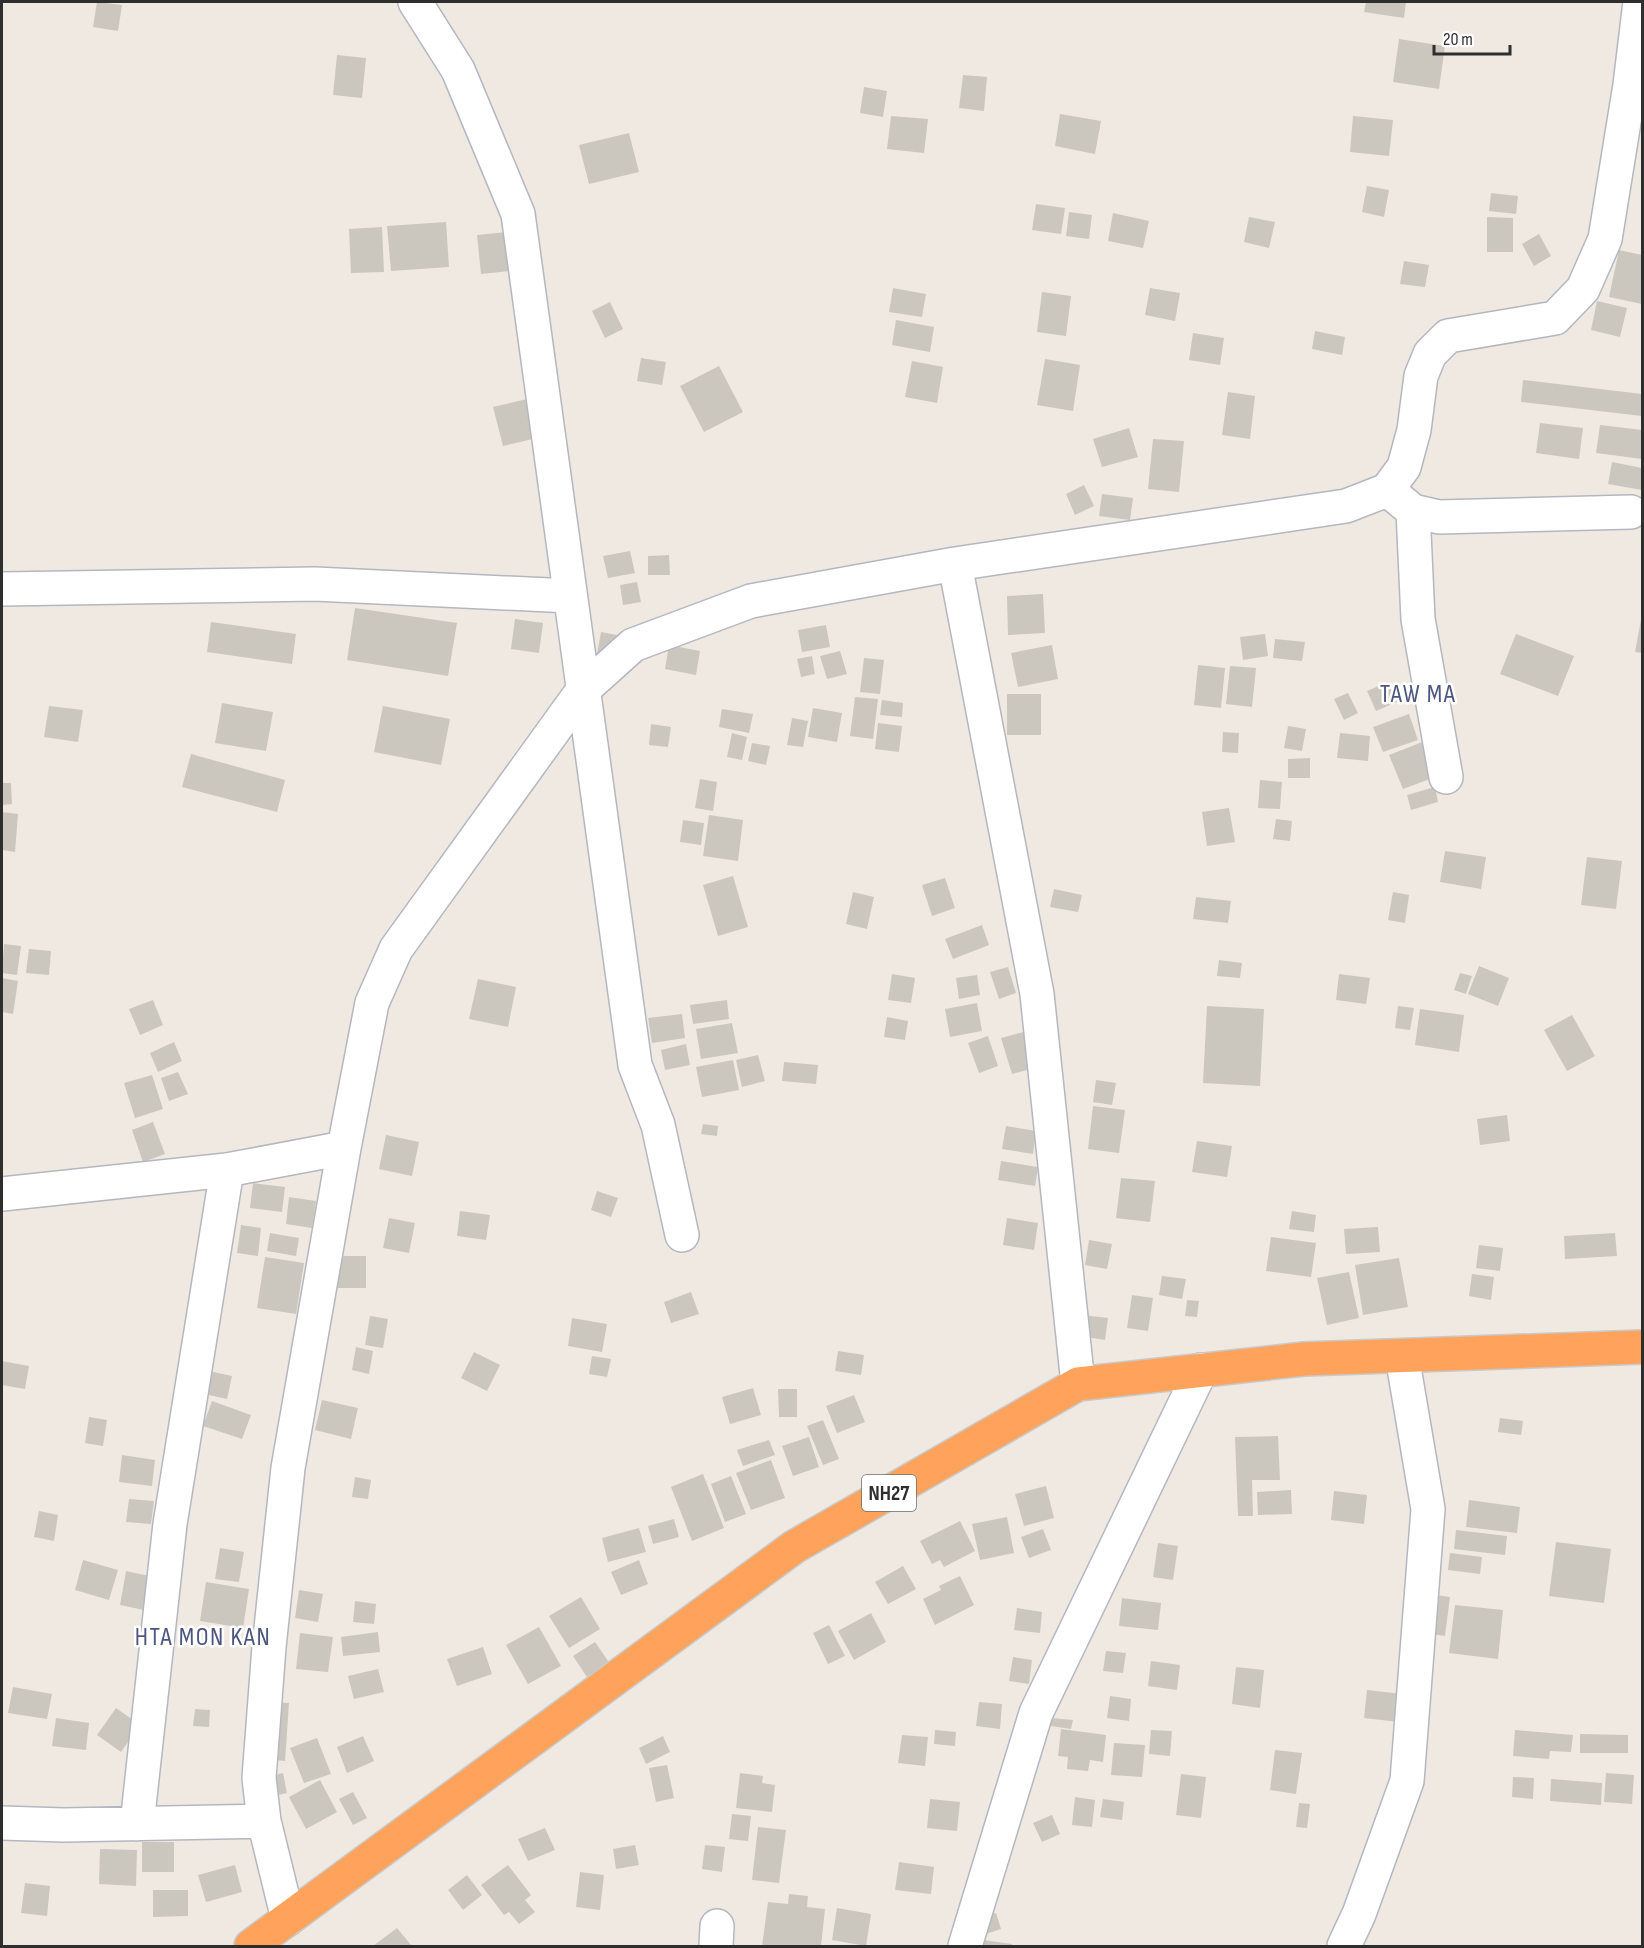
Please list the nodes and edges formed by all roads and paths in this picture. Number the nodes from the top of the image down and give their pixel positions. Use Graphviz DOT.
graph roads {
  1 [pos="415,2"];
  2 [pos="1640,2"];
  3 [pos="1636,85"];
  4 [pos="1387,490"];
  5 [pos="1413,511"];
  6 [pos="1631,512"];
  7 [pos="955,564"];
  8 [pos="2,589"];
  9 [pos="570,596"];
  10 [pos="583,690"];
  11 [pos="1446,777"];
  12 [pos="344,1148"];
  13 [pos="227,1170"];
  14 [pos="2,1194"];
  15 [pos="682,1235"];
  16 [pos="1642,1347"];
  17 [pos="1402,1356"];
  18 [pos="1201,1370"];
  19 [pos="1078,1384"];
  20 [pos="264,1821"];
  21 [pos="2,1823"];
  22 [pos="137,1824"];
  23 [pos="288,1918"];
  24 [pos="251,1947"];
  25 [pos="966,1947"];
  26 [pos="1344,1947"];
  1 -- 9 [label="street"];
  2 -- 3 [label="street"];
  3 -- 4 [label="street"];
  4 -- 5 [label="street"];
  4 -- 7 [label="street"];
  5 -- 6 [label="street"];
  5 -- 11 [label="street"];
  7 -- 10 [label="street"];
  7 -- 19 [label="street"];
  8 -- 9 [label="street"];
  9 -- 10 [label="street"];
  10 -- 12 [label="street"];
  10 -- 15 [label="street"];
  12 -- 13 [label="street"];
  12 -- 20 [label="street"];
  13 -- 14 [label="street"];
  13 -- 22 [label="street"];
  16 -- 17 [label="highway, NH27"];
  17 -- 18 [label="highway, NH27"];
  17 -- 26 [label="street"];
  18 -- 19 [label="highway, NH27"];
  18 -- 25 [label="street"];
  19 -- 23 [label="highway, NH27"];
  20 -- 22 [label="street"];
  20 -- 23 [label="street"];
  21 -- 22 [label="street"];
  23 -- 24 [label="highway, NH27"];
}
